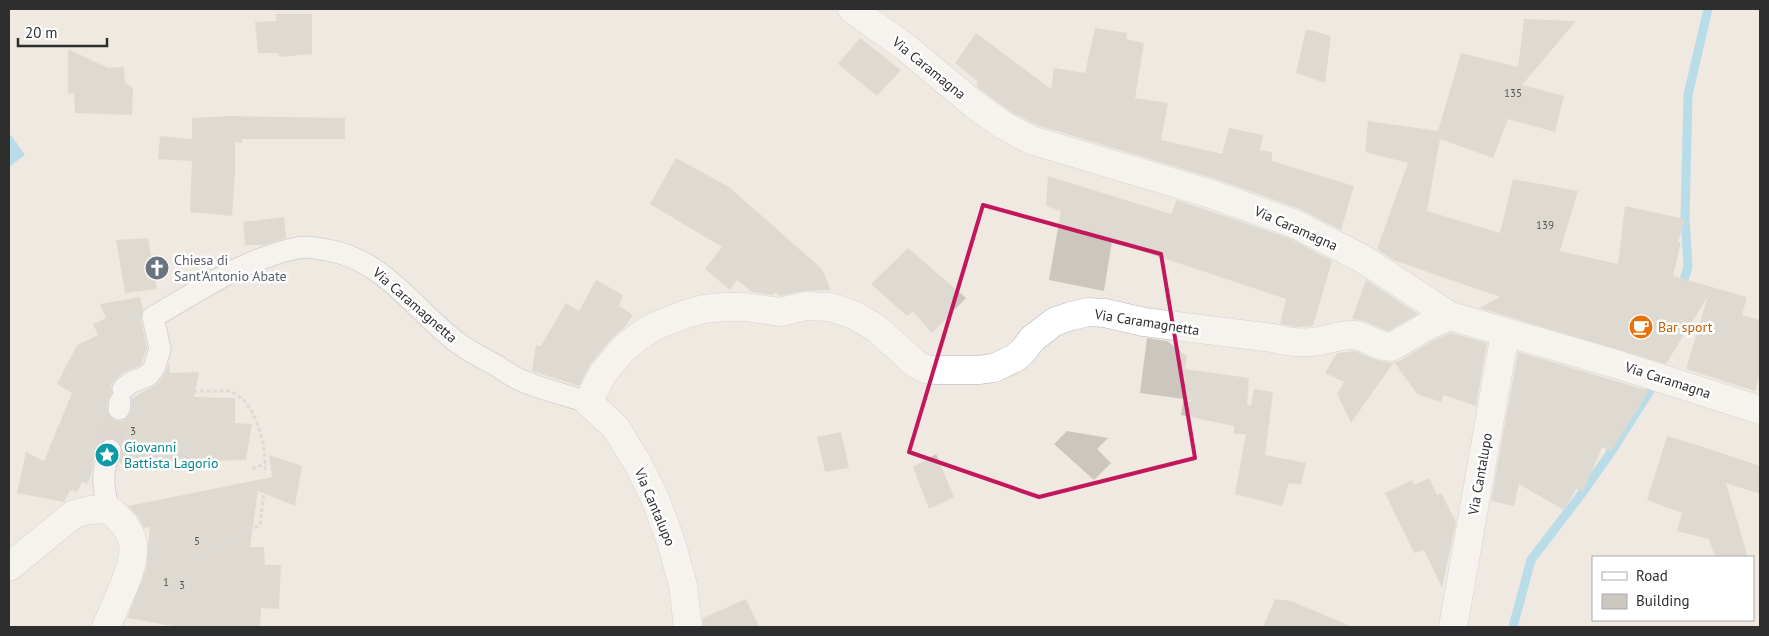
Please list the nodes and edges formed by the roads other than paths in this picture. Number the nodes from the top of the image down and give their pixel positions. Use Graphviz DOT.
graph roads {
  1 [pos="852,9"];
  2 [pos="1450,316"];
  3 [pos="1506,333"];
  4 [pos="121,400"];
  5 [pos="588,402"];
  6 [pos="1760,410"];
  7 [pos="107,459"];
  8 [pos="108,509"];
  9 [pos="9,567"];
  10 [pos="1458,623"];
  11 [pos="106,627"];
  12 [pos="688,627"];
  1 -- 2 [label="street, Via Caramagna"];
  2 -- 3 [label="street, Via Caramagna"];
  2 -- 5 [label="street, Via Caramagnetta"];
  3 -- 6 [label="street, Via Caramagna"];
  3 -- 10 [label="street, Via Cantalupo"];
  4 -- 5 [label="street, Via Caramagnetta"];
  5 -- 12 [label="street, Via Cantalupo"];
  7 -- 8 [label="street"];
  8 -- 9 [label="street"];
  8 -- 11 [label="street"];
}
